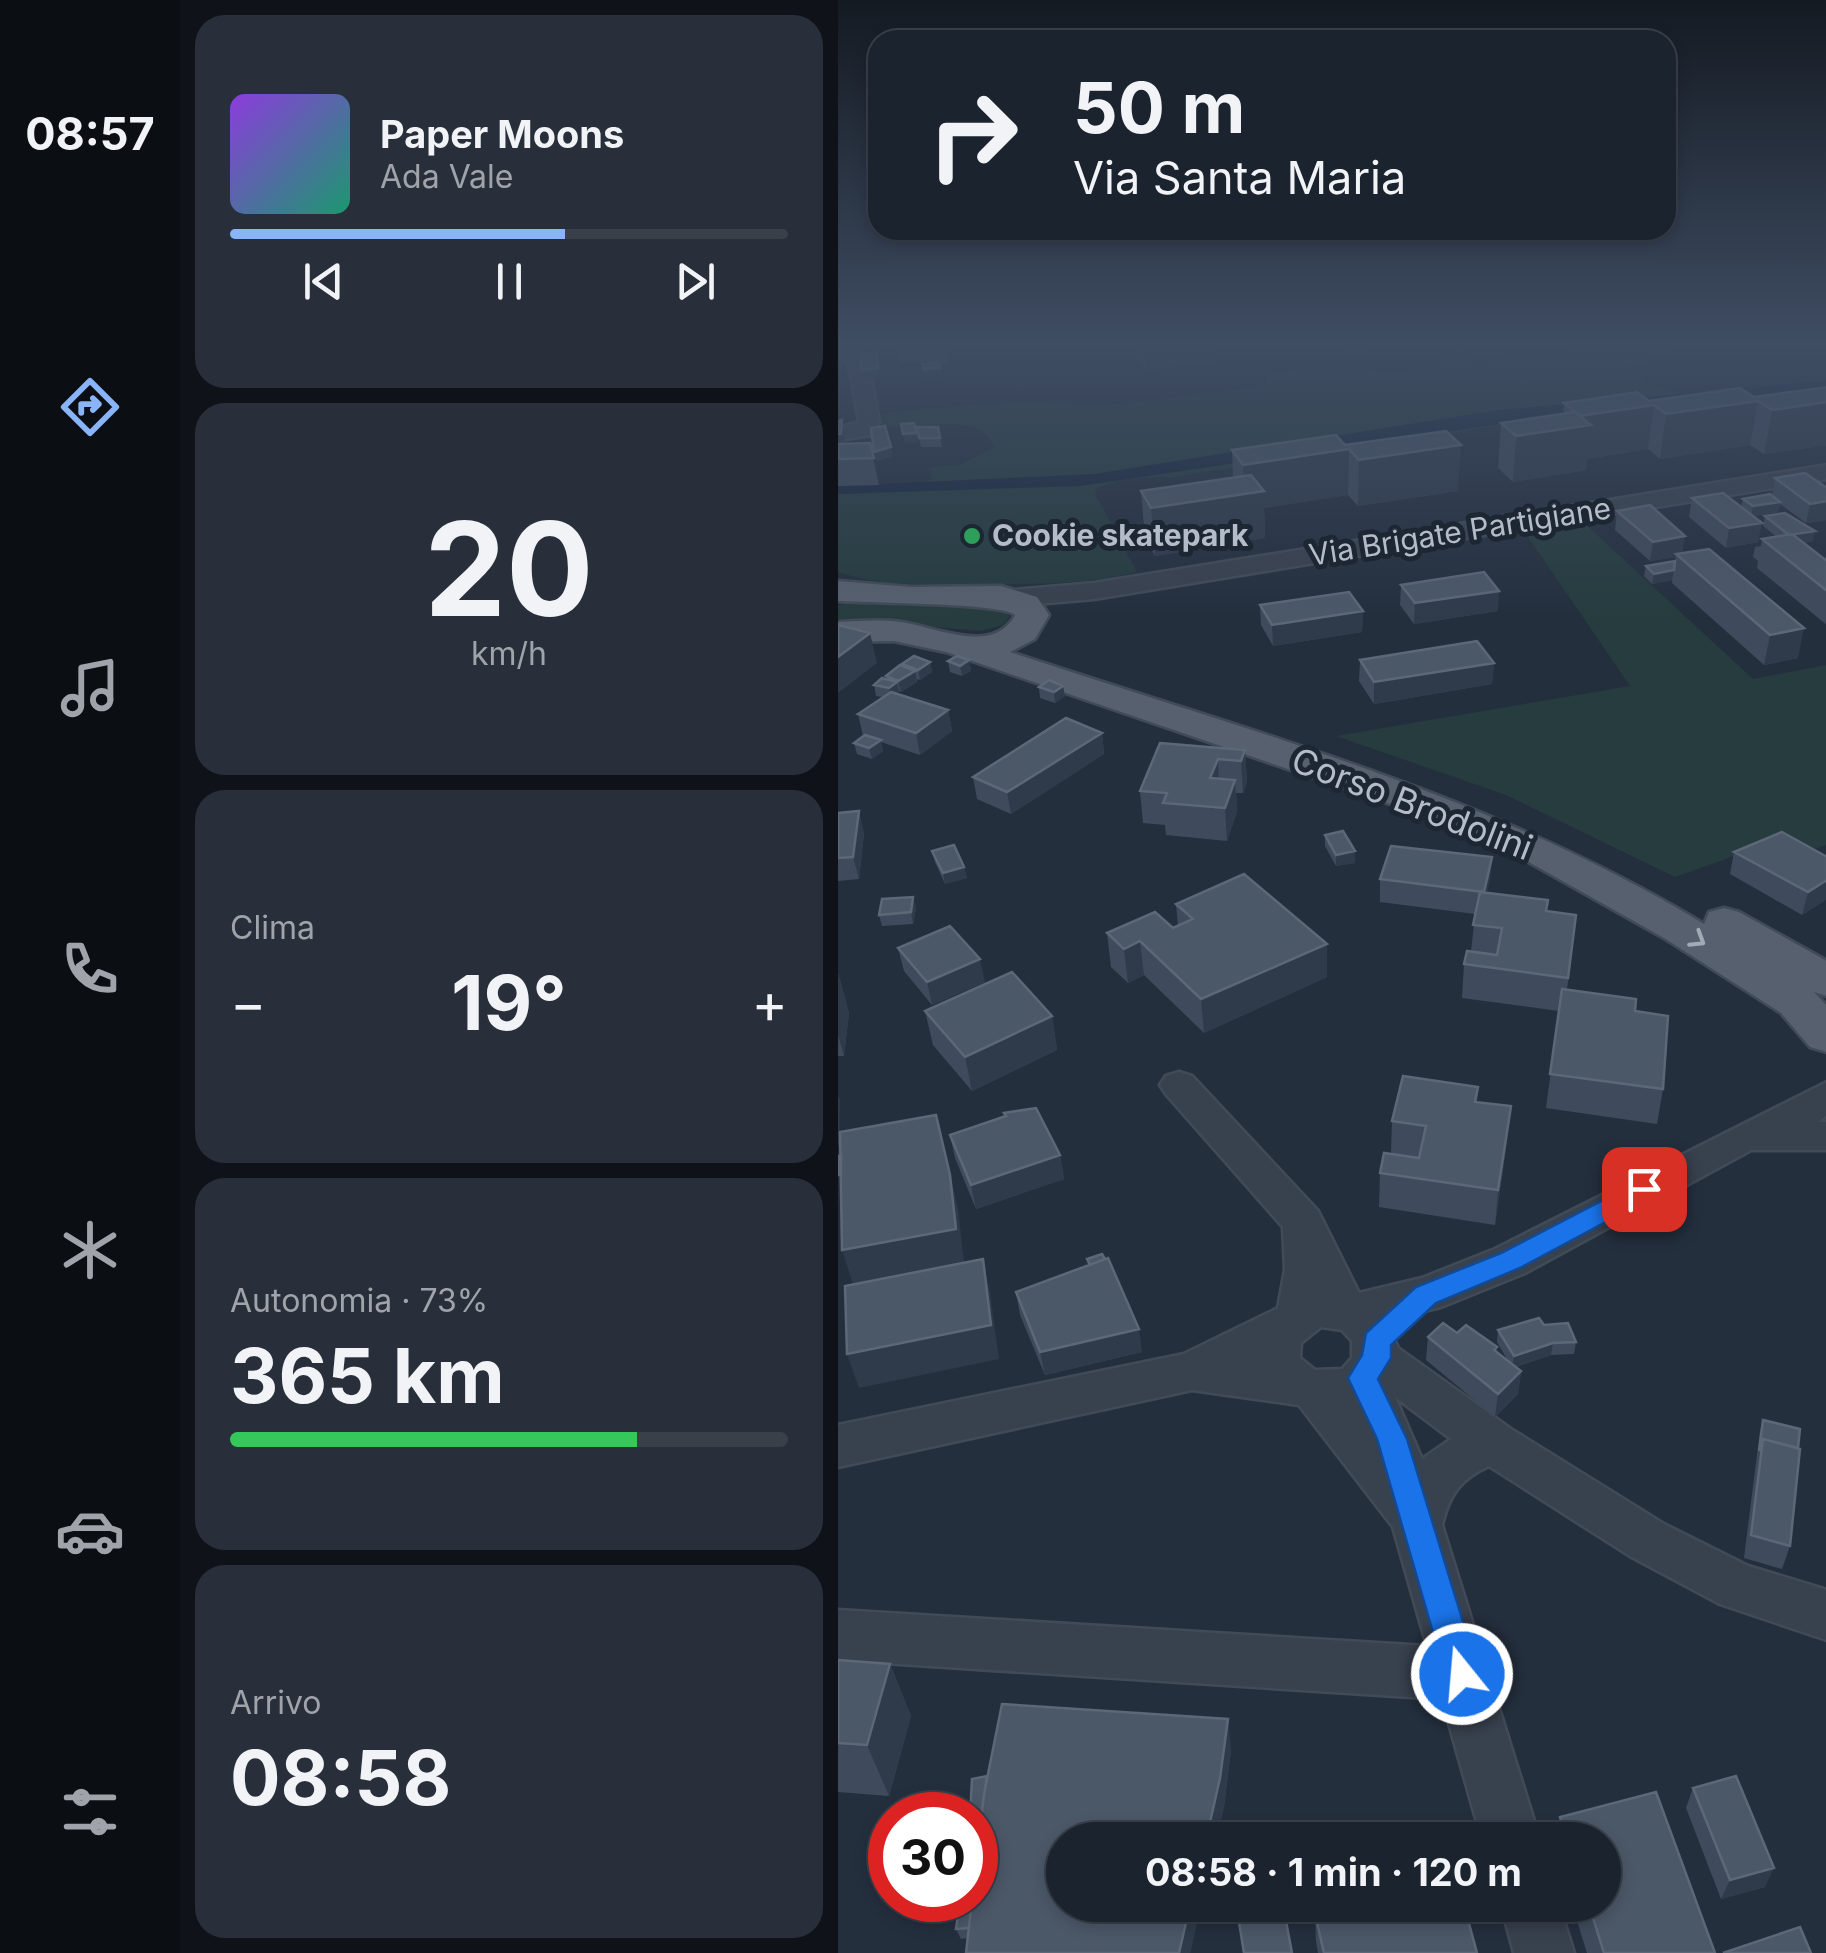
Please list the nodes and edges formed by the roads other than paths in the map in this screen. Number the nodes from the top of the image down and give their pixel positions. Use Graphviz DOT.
graph roads {
  1 [pos="1823,476"];
  2 [pos="841,589"];
  3 [pos="1023,616"];
  4 [pos="838,632"];
  5 [pos="959,646"];
  6 [pos="1826,981"];
  7 [pos="1826,1036"];
  8 [pos="1178,1085"];
  9 [pos="1826,1095"];
  10 [pos="1745,1136"];
  11 [pos="1826,1136"];
  12 [pos="1303,1222"];
  13 [pos="1292,1320"];
  14 [pos="1364,1346"];
  15 [pos="1192,1370"];
  16 [pos="1307,1389"];
  17 [pos="1494,1444"];
  18 [pos="838,1446"];
  19 [pos="1416,1526"];
  20 [pos="1826,1615"];
  21 [pos="838,1635"];
  22 [pos="1462,1674"];
  23 [pos="1506,1822"];
  24 [pos="1535,1922"];
  25 [pos="1544,1953"];
  1 -- 3 [label="street, Via Brigate Partigiane"];
  2 -- 3 [label="main road"];
  3 -- 5 [label="main road, Corso Brodolini"];
  3 -- 6 [label="main road, Corso Brodolini"];
  4 -- 5 [label="main road, Corso Brodolini"];
  5 -- 7 [label="main road, Corso Brodolini, one-way"];
  8 -- 12 [label="street"];
  9 -- 10 [label="street"];
  10 -- 11 [label="street"];
  10 -- 14 [label="street"];
  12 -- 13 [label="street"];
  12 -- 14 [label="street"];
  13 -- 14 [label="street"];
  13 -- 15 [label="street"];
  13 -- 16 [label="street"];
  14 -- 16 [label="street"];
  14 -- 17 [label="street"];
  14 -- 19 [label="street"];
  15 -- 16 [label="street"];
  15 -- 18 [label="street"];
  16 -- 19 [label="street"];
  17 -- 19 [label="street"];
  17 -- 20 [label="street"];
  19 -- 22 [label="street"];
  21 -- 22 [label="street"];
  22 -- 23 [label="street"];
  24 -- 25 [label="street"];
}
